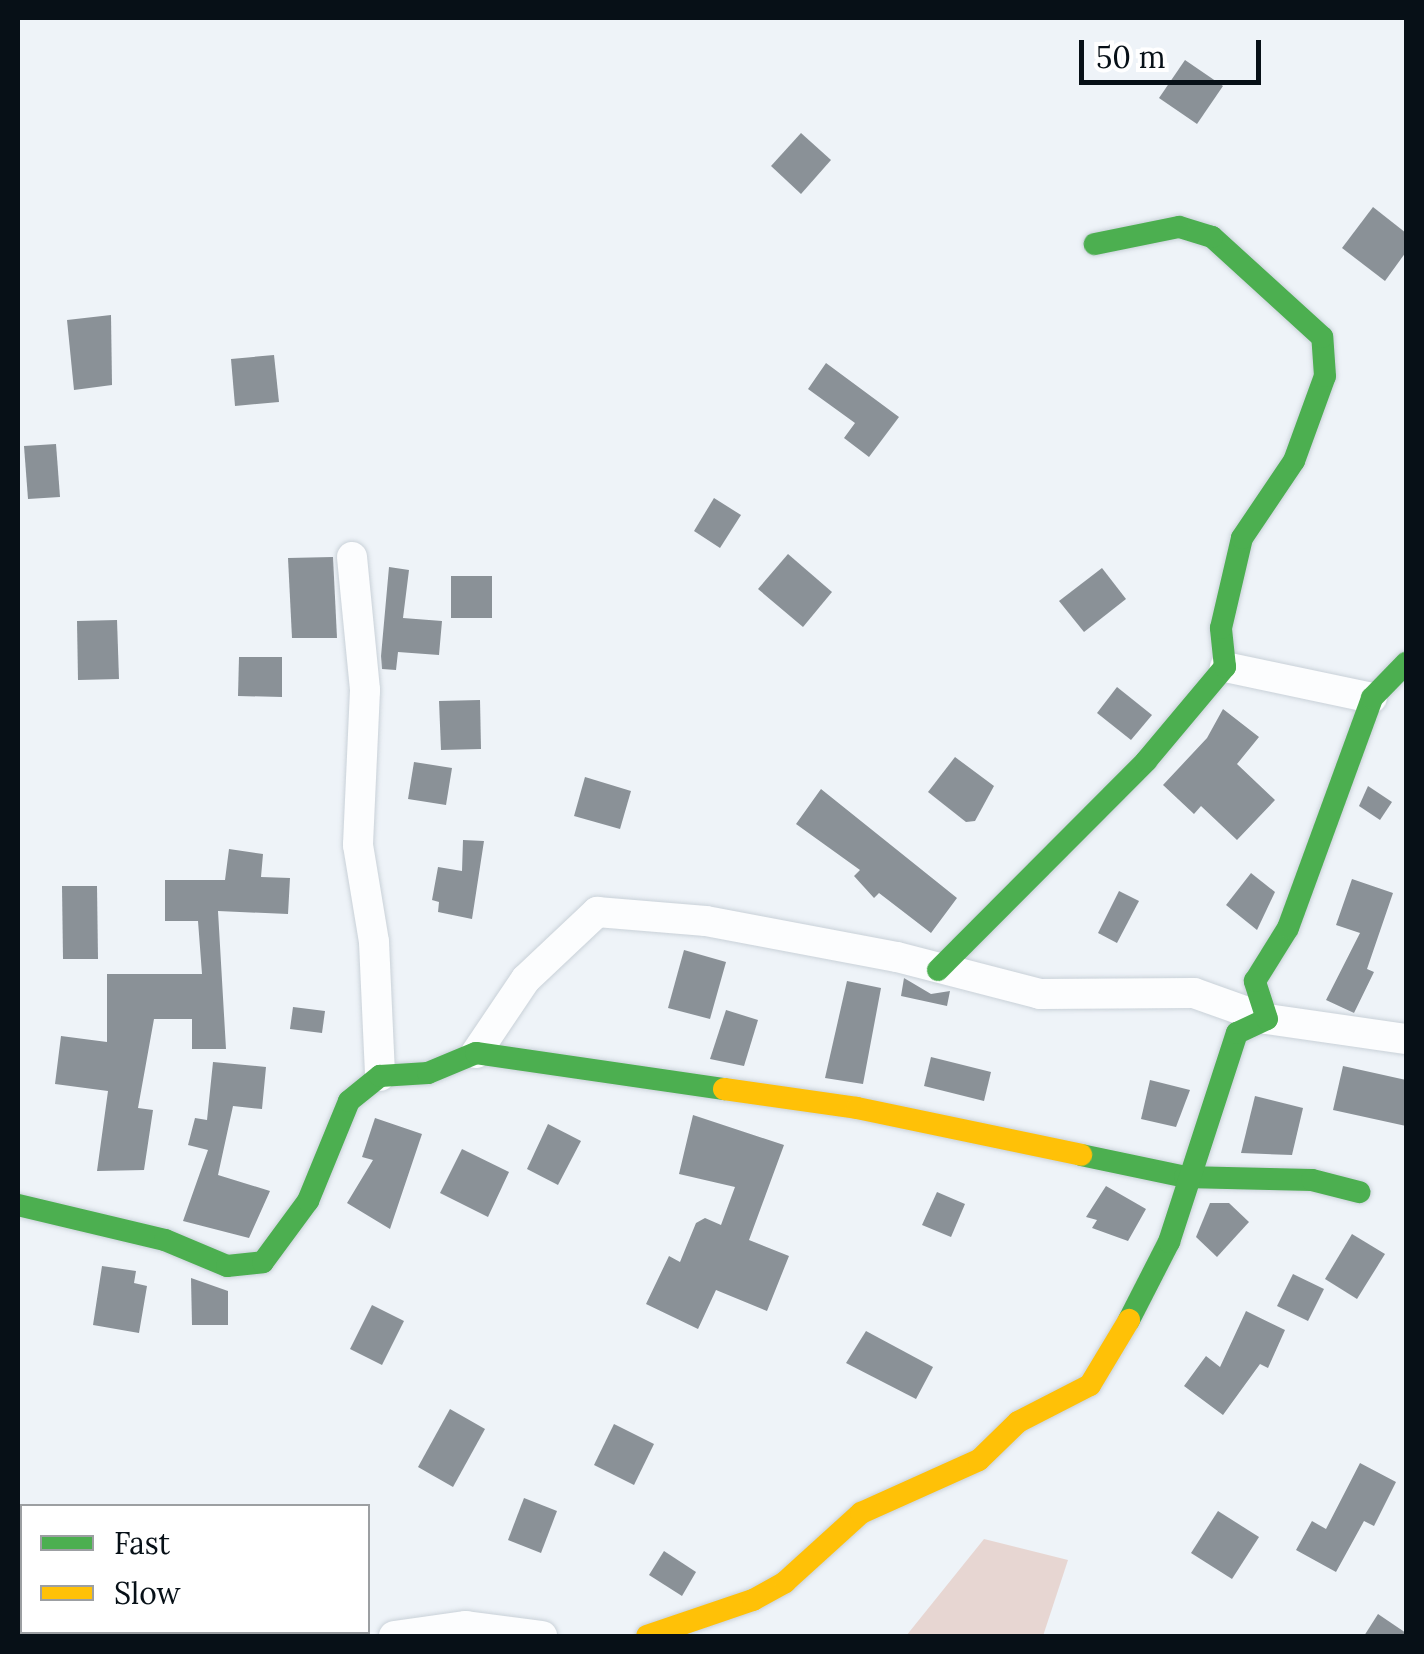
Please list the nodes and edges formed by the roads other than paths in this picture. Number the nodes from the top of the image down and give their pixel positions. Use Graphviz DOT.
graph roads {
  1 [pos="1095,244"];
  2 [pos="352,557"];
  3 [pos="1406,663"];
  4 [pos="1225,667"];
  5 [pos="1372,698"];
  6 [pos="938,970"];
  7 [pos="1267,1020"];
  8 [pos="1406,1039"];
  9 [pos="476,1053"];
  10 [pos="380,1076"];
  11 [pos="1185,1177"];
  12 [pos="1359,1192"];
  13 [pos="18,1205"];
  14 [pos="394,1636"];
  15 [pos="542,1636"];
  16 [pos="647,1636"];
  1 -- 4 [label="street"];
  2 -- 10 [label="street"];
  3 -- 5 [label="street"];
  4 -- 5 [label="street"];
  4 -- 6 [label="street"];
  5 -- 7 [label="street"];
  6 -- 7 [label="street"];
  6 -- 9 [label="street"];
  7 -- 8 [label="street"];
  7 -- 11 [label="street"];
  9 -- 10 [label="street"];
  9 -- 11 [label="street"];
  10 -- 13 [label="street"];
  11 -- 12 [label="street"];
  11 -- 16 [label="street"];
  14 -- 15 [label="street"];
}
